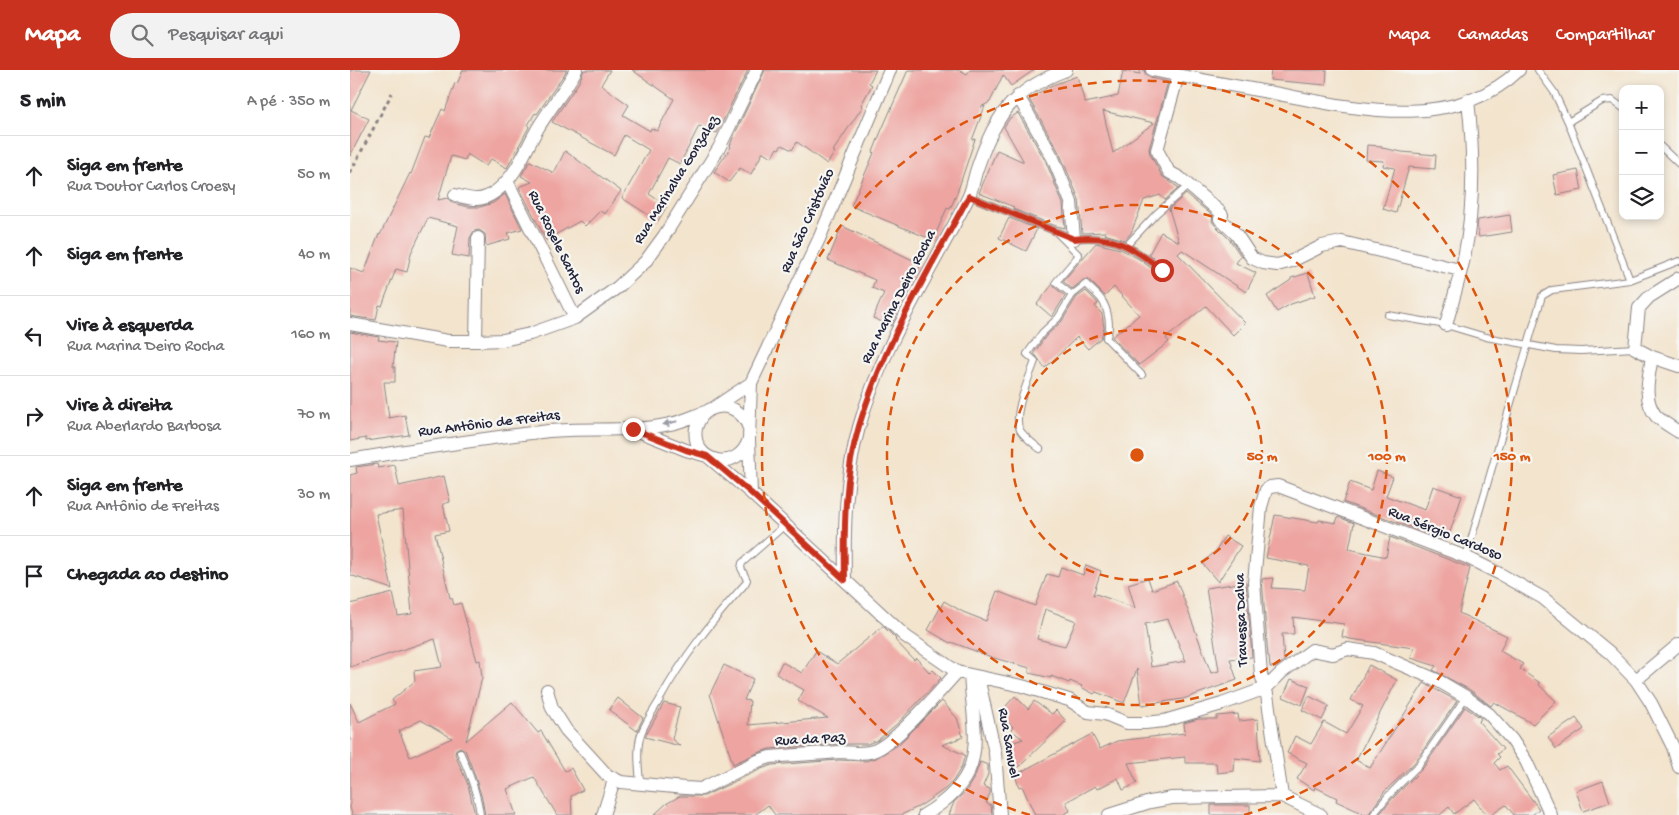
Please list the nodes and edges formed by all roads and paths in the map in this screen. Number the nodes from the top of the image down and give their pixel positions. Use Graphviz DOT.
graph roads {
  1 [pos="576,70"];
  2 [pos="757,70"];
  3 [pos="890,70"];
  4 [pos="1066,70"];
  5 [pos="1152,70"];
  6 [pos="1520,70"];
  7 [pos="1538,70"];
  8 [pos="1178,75"];
  9 [pos="1200,75"];
  10 [pos="392,93"];
  11 [pos="1018,96"];
  12 [pos="1468,100"];
  13 [pos="1619,105"];
  14 [pos="1568,122"];
  15 [pos="1664,150"];
  16 [pos="1679,164"];
  17 [pos="350,173"];
  18 [pos="507,181"];
  19 [pos="1188,186"];
  20 [pos="455,195"];
  21 [pos="969,196"];
  22 [pos="1055,231"];
  23 [pos="478,238"];
  24 [pos="1074,239"];
  25 [pos="1127,245"];
  26 [pos="1679,261"];
  27 [pos="1162,270"];
  28 [pos="1460,270"];
  29 [pos="1679,278"];
  30 [pos="1630,280"];
  31 [pos="1072,295"];
  32 [pos="1388,315"];
  33 [pos="575,318"];
  34 [pos="350,324"];
  35 [pos="1446,325"];
  36 [pos="476,341"];
  37 [pos="1527,345"];
  38 [pos="1634,348"];
  39 [pos="1652,357"];
  40 [pos="1679,366"];
  41 [pos="1142,375"];
  42 [pos="751,383"];
  43 [pos="710,410"];
  44 [pos="633,429"];
  45 [pos="1679,432"];
  46 [pos="749,433"];
  47 [pos="1040,449"];
  48 [pos="707,456"];
  49 [pos="350,460"];
  50 [pos="1266,490"];
  51 [pos="751,493"];
  52 [pos="785,524"];
  53 [pos="1466,558"];
  54 [pos="845,580"];
  55 [pos="1679,644"];
  56 [pos="957,672"];
  57 [pos="974,677"];
  58 [pos="1636,680"];
  59 [pos="1266,688"];
  60 [pos="547,690"];
  61 [pos="1466,697"];
  62 [pos="460,752"];
  63 [pos="1679,766"];
  64 [pos="614,780"];
  65 [pos="640,784"];
  66 [pos="1282,796"];
  67 [pos="480,815"];
  68 [pos="603,815"];
  69 [pos="924,815"];
  70 [pos="1000,815"];
  71 [pos="1109,815"];
  72 [pos="1321,815"];
  73 [pos="1373,815"];
  74 [pos="1551,815"];
  1 -- 18 [label="street"];
  2 -- 33 [label="street, Rua Marinalva Gonzalez"];
  3 -- 42 [label="street, Rua São Cristóvão"];
  4 -- 11 [label="street, Rua Marina Deiro Rocha"];
  5 -- 8 [label="street"];
  6 -- 12 [label="street"];
  7 -- 14 [label="lane"];
  8 -- 9 [label="street"];
  8 -- 19 [label="street"];
  9 -- 12 [label="street"];
  10 -- 17 [label="path"];
  11 -- 21 [label="street, Rua Marina Deiro Rocha"];
  11 -- 24 [label="street"];
  12 -- 28 [label="street"];
  13 -- 14 [label="lane"];
  14 -- 30 [label="lane"];
  15 -- 16 [label="lane"];
  18 -- 20 [label="street"];
  18 -- 33 [label="street, Rua Rosele Santos"];
  19 -- 25 [label="lane"];
  19 -- 28 [label="street"];
  21 -- 22 [label="lane"];
  21 -- 54 [label="street, Rua Marina Deiro Rocha"];
  22 -- 24 [label="lane"];
  22 -- 31 [label="lane"];
  23 -- 36 [label="street"];
  24 -- 25 [label="lane"];
  25 -- 27 [label="lane"];
  26 -- 30 [label="lane"];
  28 -- 35 [label="street"];
  29 -- 38 [label="street"];
  30 -- 37 [label="lane"];
  31 -- 41 [label="lane"];
  31 -- 47 [label="lane"];
  32 -- 35 [label="lane"];
  33 -- 36 [label="street, Rua Marinalva Gonzalez"];
  34 -- 36 [label="street, Rua Marinalva Gonzalez"];
  35 -- 37 [label="lane"];
  37 -- 38 [label="lane"];
  37 -- 53 [label="lane"];
  38 -- 39 [label="street"];
  39 -- 40 [label="street"];
  39 -- 45 [label="street"];
  42 -- 43 [label="street"];
  42 -- 46 [label="street, Rua São Cristóvão"];
  43 -- 44 [label="street, Rua Antônio de Freitas, one-way"];
  43 -- 46 [label="street"];
  43 -- 48 [label="street"];
  44 -- 48 [label="street, Rua Antônio de Freitas"];
  44 -- 49 [label="street, Rua Antônio de Freitas"];
  46 -- 48 [label="street"];
  46 -- 51 [label="street, Rua São Cristóvão"];
  48 -- 51 [label="street"];
  50 -- 53 [label="street, Rua Sérgio Cardoso"];
  50 -- 59 [label="street, Travessa Dalva"];
  51 -- 52 [label="street"];
  52 -- 54 [label="street"];
  52 -- 65 [label="lane"];
  53 -- 58 [label="street, Rua Sérgio Cardoso"];
  54 -- 56 [label="street"];
  55 -- 58 [label="street"];
  56 -- 57 [label="street"];
  56 -- 65 [label="street, Rua da Paz"];
  57 -- 59 [label="street"];
  57 -- 69 [label="street, Rua Samuel"];
  57 -- 70 [label="street, Rua Samuel"];
  58 -- 63 [label="street, Rua Sérgio Cardoso"];
  59 -- 61 [label="street"];
  59 -- 66 [label="street, Travessa Dalva"];
  60 -- 64 [label="street"];
  61 -- 73 [label="lane"];
  61 -- 74 [label="street"];
  62 -- 67 [label="lane"];
  64 -- 65 [label="street, Rua da Paz"];
  64 -- 68 [label="street"];
  66 -- 71 [label="street"];
  66 -- 72 [label="street"];
}
